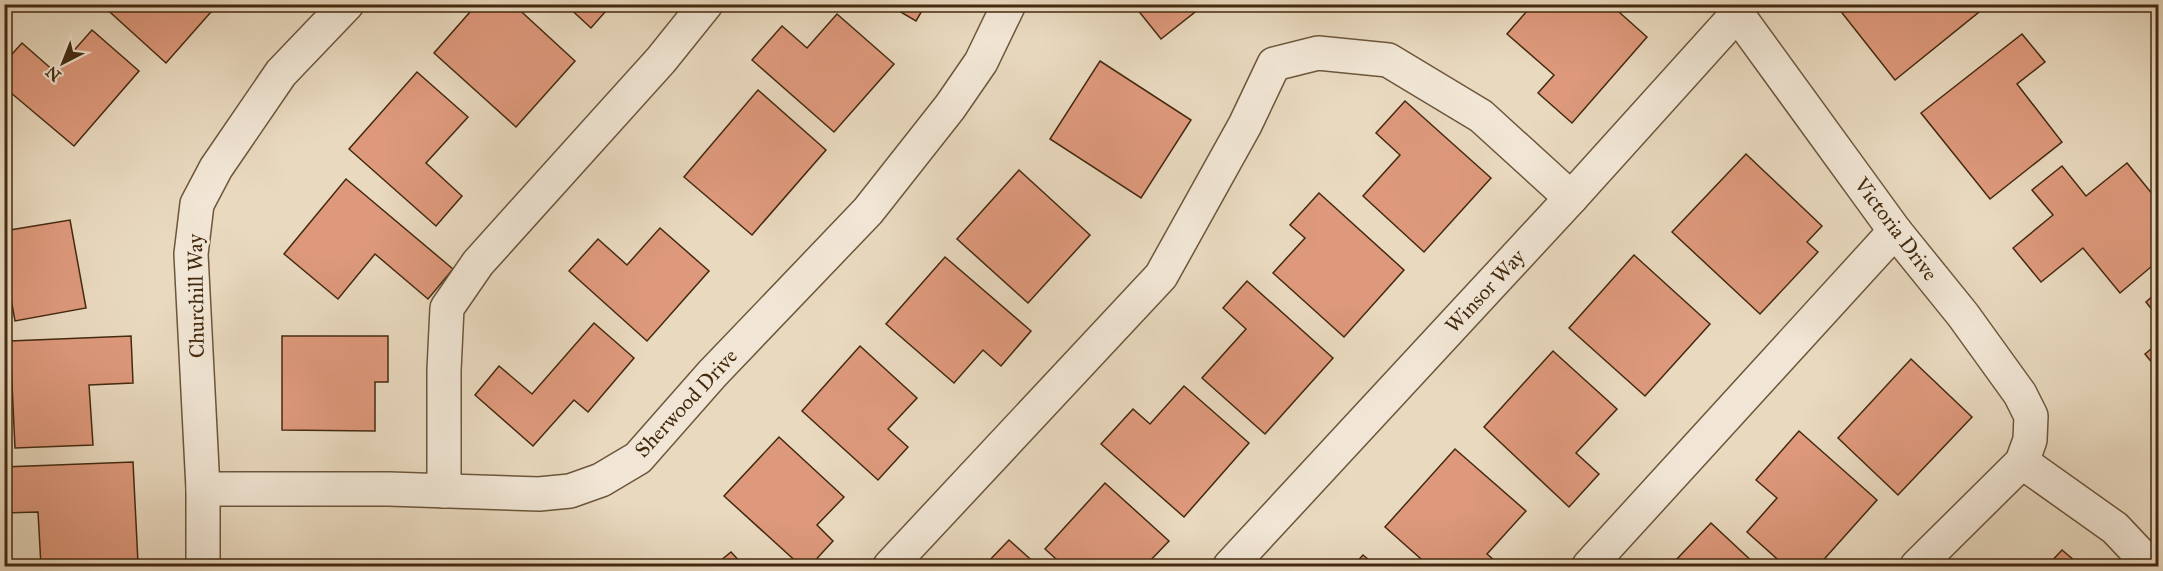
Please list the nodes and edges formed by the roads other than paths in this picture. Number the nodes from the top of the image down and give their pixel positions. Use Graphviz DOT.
graph roads {
  1 [pos="347,4"];
  2 [pos="706,4"];
  3 [pos="1009,4"];
  4 [pos="1734,9"];
  5 [pos="1571,198"];
  6 [pos="1895,231"];
  7 [pos="2022,462"];
  8 [pos="203,489"];
  9 [pos="444,491"];
  10 [pos="203,567"];
  11 [pos="890,567"];
  12 [pos="1230,567"];
  13 [pos="1589,567"];
  14 [pos="1917,567"];
  15 [pos="2151,567"];
  1 -- 8 [label="street, Churchill Way"];
  2 -- 9 [label="street"];
  3 -- 9 [label="street, Sherwood Drive"];
  4 -- 5 [label="street, Winsor Way"];
  4 -- 6 [label="street, Victoria Drive"];
  5 -- 11 [label="street"];
  5 -- 12 [label="street, Winsor Way"];
  6 -- 7 [label="street, Victoria Drive"];
  6 -- 13 [label="street"];
  7 -- 14 [label="street"];
  7 -- 15 [label="street"];
  8 -- 9 [label="street, Sherwood Drive"];
  8 -- 10 [label="street, Churchill Way"];
}
